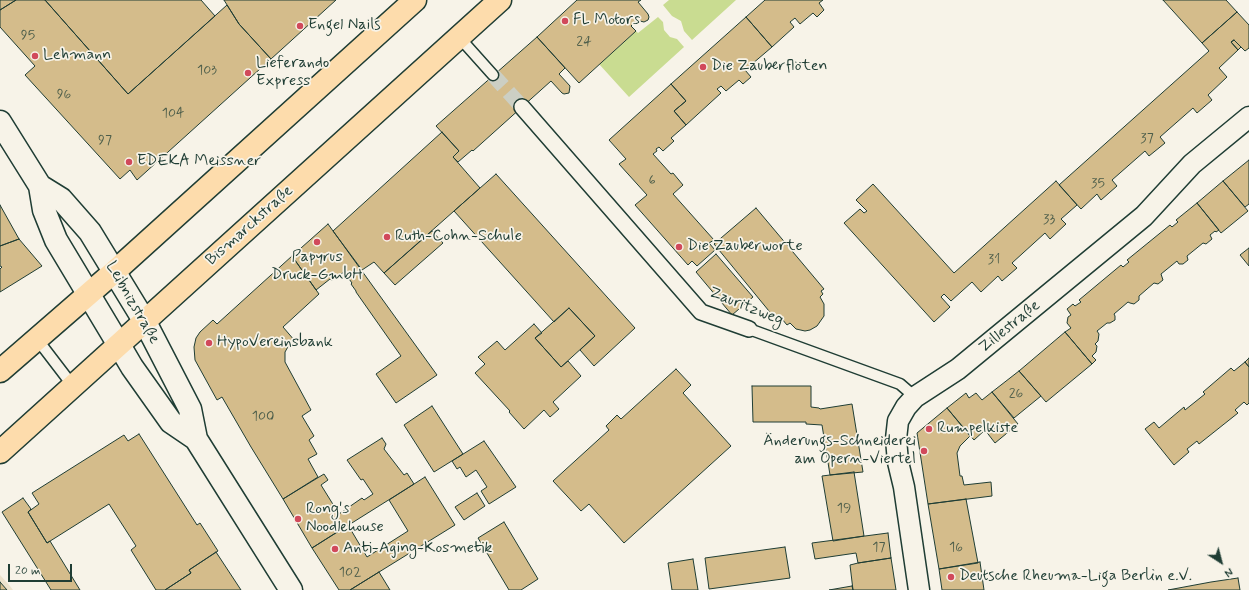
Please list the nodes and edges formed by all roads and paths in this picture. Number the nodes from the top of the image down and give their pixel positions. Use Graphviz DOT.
graph roads {
  1 [pos="415,0"];
  2 [pos="500,0"];
  3 [pos="459,37"];
  4 [pos="493,75"];
  5 [pos="522,107"];
  6 [pos="1249,117"];
  7 [pos="0,122"];
  8 [pos="40,186"];
  9 [pos="114,272"];
  10 [pos="88,294"];
  11 [pos="145,322"];
  12 [pos="749,330"];
  13 [pos="38,339"];
  14 [pos="119,345"];
  15 [pos="0,371"];
  16 [pos="73,386"];
  17 [pos="915,397"];
  18 [pos="196,440"];
  19 [pos="0,452"];
  20 [pos="291,590"];
  21 [pos="919,590"];
  1 -- 9 [label="main road"];
  2 -- 3 [label="main road, Bismarckstraße"];
  3 -- 4 [label="lane"];
  3 -- 11 [label="main road, Bismarckstraße"];
  5 -- 12 [label="street, Zauritzweg"];
  6 -- 17 [label="street, Zillestraße"];
  7 -- 8 [label="street, Leibnizstraße"];
  8 -- 9 [label="street, Leibnizstraße"];
  8 -- 10 [label="street, Leibnizstraße"];
  9 -- 10 [label="main road"];
  9 -- 11 [label="street, Leibnizstraße"];
  10 -- 13 [label="main road"];
  10 -- 14 [label="street, Leibnizstraße"];
  11 -- 14 [label="main road, Bismarckstraße"];
  11 -- 18 [label="street, Leibnizstraße"];
  12 -- 17 [label="lane, Zauritzweg"];
  13 -- 15 [label="main road"];
  13 -- 16 [label="lane"];
  14 -- 16 [label="main road, Bismarckstraße"];
  14 -- 18 [label="street, Leibnizstraße"];
  16 -- 19 [label="main road, Bismarckstraße"];
  17 -- 21 [label="street, Zillestraße"];
  18 -- 20 [label="street, Leibnizstraße"];
}
